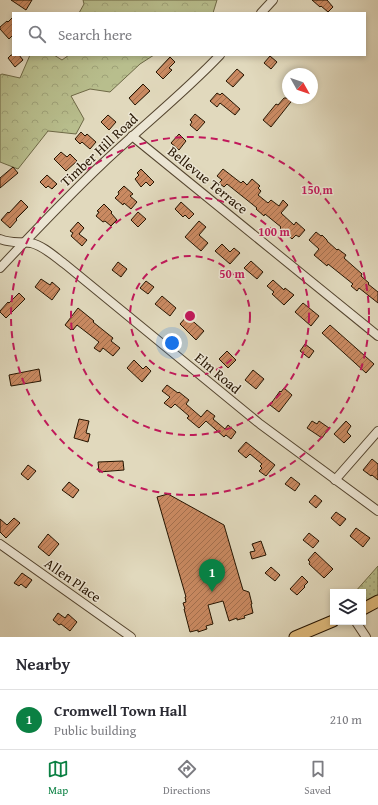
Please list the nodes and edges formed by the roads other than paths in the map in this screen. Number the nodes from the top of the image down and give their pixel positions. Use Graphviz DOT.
graph roads {
  1 [pos="274,0"];
  2 [pos="262,12"];
  3 [pos="219,56"];
  4 [pos="132,136"];
  5 [pos="0,239"];
  6 [pos="25,242"];
  7 [pos="1,265"];
  8 [pos="378,336"];
  9 [pos="378,431"];
  10 [pos="335,480"];
  11 [pos="378,511"];
  12 [pos="0,544"];
  13 [pos="378,601"];
  14 [pos="366,607"];
  15 [pos="330,622"];
  16 [pos="358,625"];
  17 [pos="131,637"];
  18 [pos="295,637"];
  19 [pos="366,637"];
  1 -- 2 [label="street"];
  3 -- 4 [label="street, Timber Hill Road"];
  4 -- 6 [label="street, Timber Hill Road"];
  4 -- 8 [label="street, Bellevue Terrace"];
  5 -- 6 [label="street, Elm Road"];
  6 -- 7 [label="street, Timber Hill Road"];
  6 -- 10 [label="street, Elm Road"];
  9 -- 10 [label="street"];
  10 -- 11 [label="street, Elm Road"];
  12 -- 17 [label="street, Allen Place"];
  13 -- 14 [label="main road"];
  15 -- 18 [label="main road"];
  16 -- 19 [label="street"];
}
